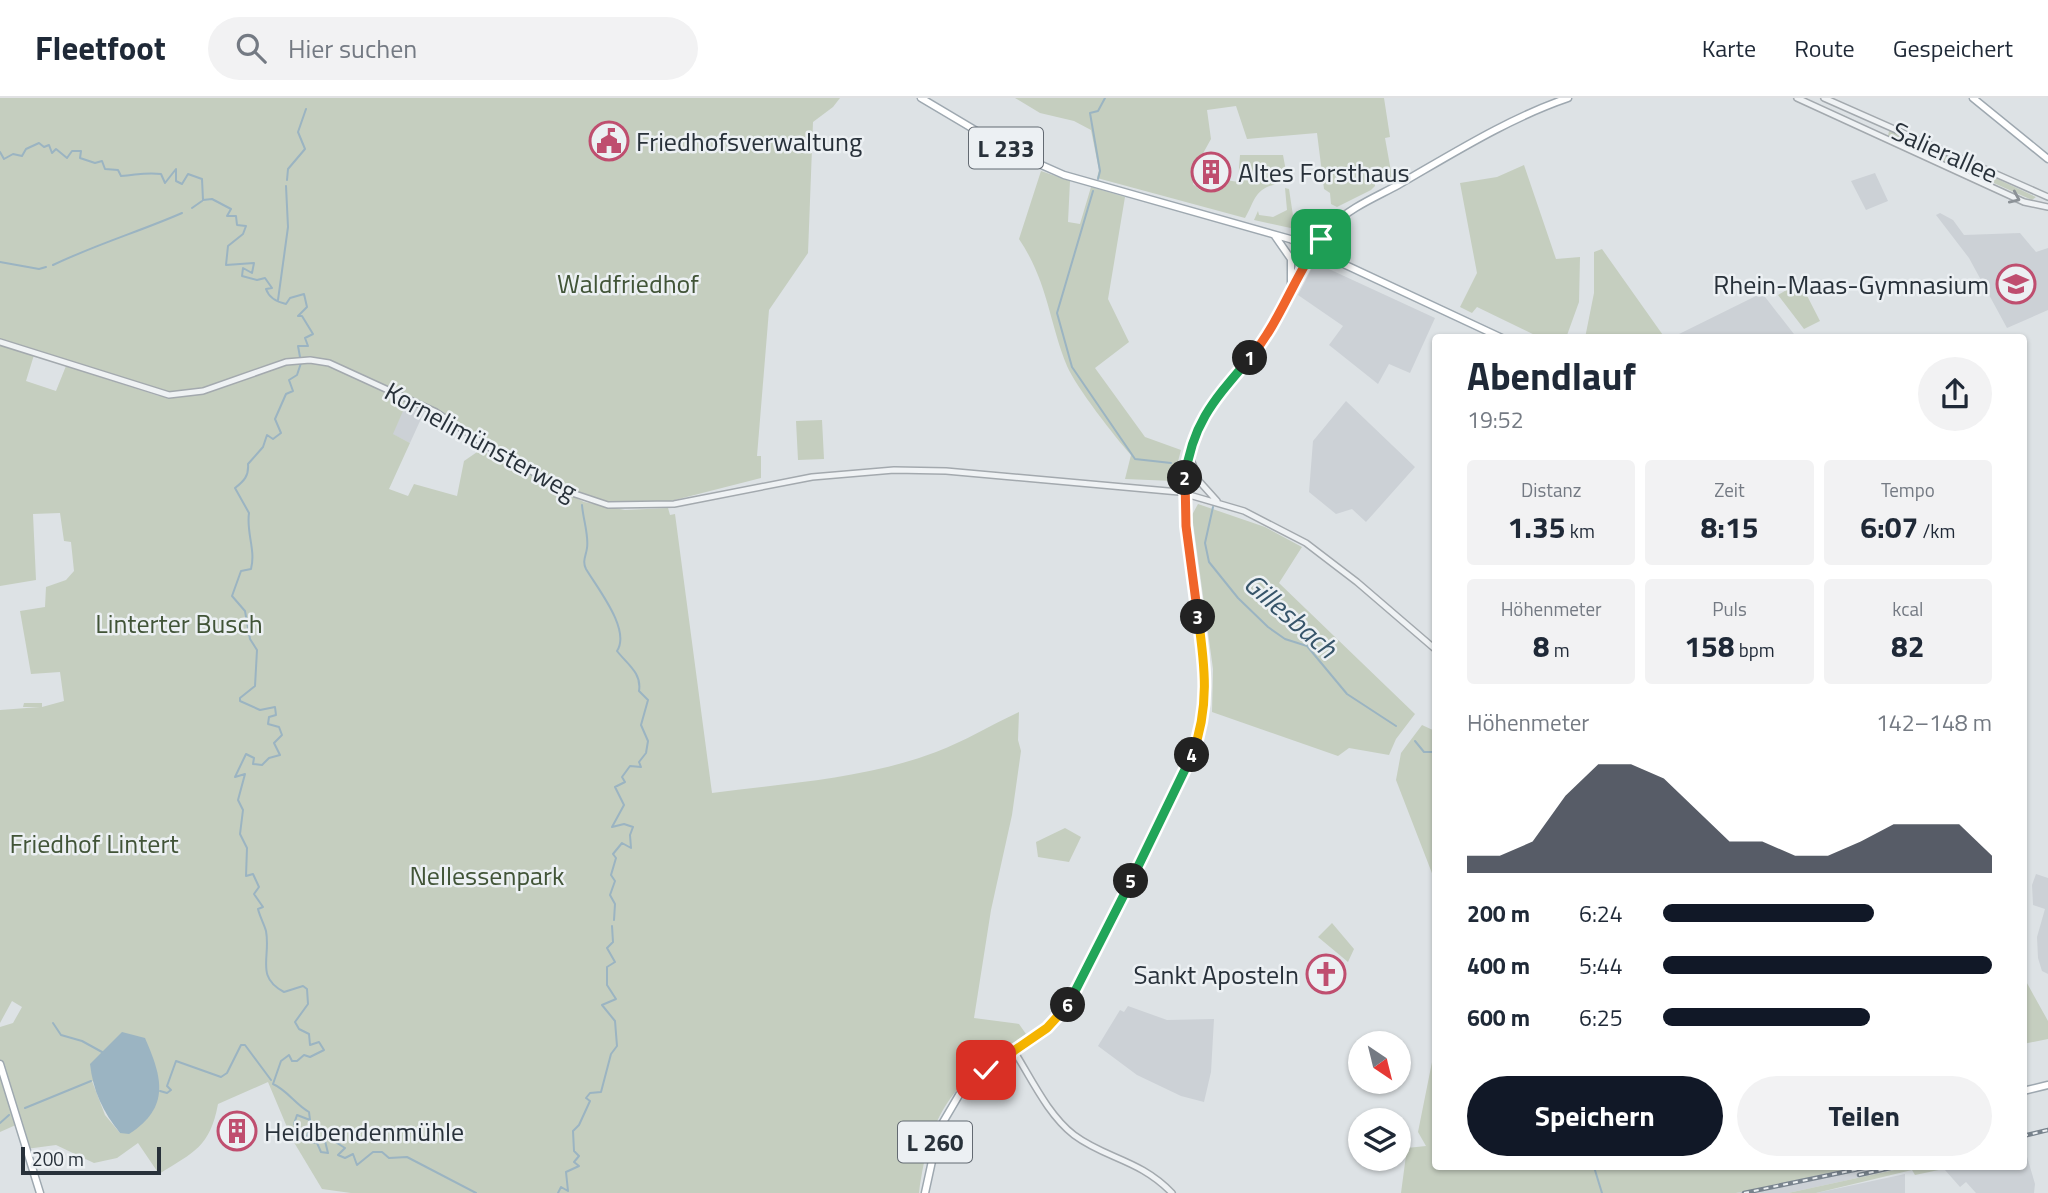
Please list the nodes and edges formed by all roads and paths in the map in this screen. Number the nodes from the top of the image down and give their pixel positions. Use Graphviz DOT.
graph roads {
  1 [pos="921,98"];
  2 [pos="1797,98"];
  3 [pos="1824,98"];
  4 [pos="1973,98"];
  5 [pos="1564,99"];
  6 [pos="1838,104"];
  7 [pos="1849,109"];
  8 [pos="1833,115"];
  9 [pos="1843,120"];
  10 [pos="2048,159"];
  11 [pos="2040,195"];
  12 [pos="2048,197"];
  13 [pos="2035,206"];
  14 [pos="2048,207"];
  15 [pos="1272,233"];
  16 [pos="1314,249"];
  17 [pos="1291,292"];
  18 [pos="1494,334"];
  19 [pos="0,342"];
  20 [pos="1189,453"];
  21 [pos="1184,494"];
  22 [pos="1220,503"];
  23 [pos="1432,646"];
  24 [pos="1014,1051"];
  25 [pos="0,1064"];
  26 [pos="2048,1086"];
  27 [pos="2027,1090"];
  28 [pos="40,1193"];
  29 [pos="925,1193"];
  30 [pos="1172,1193"];
  1 -- 15 [label="main road, L 233"];
  2 -- 8 [label="street, Salierallee"];
  3 -- 6 [label="street, Salierallee"];
  4 -- 10 [label="main road"];
  5 -- 16 [label="main road, L 260"];
  6 -- 7 [label="street, Salierallee"];
  6 -- 8 [label="street"];
  7 -- 9 [label="street"];
  7 -- 11 [label="street, Salierallee"];
  8 -- 9 [label="street, Salierallee"];
  9 -- 13 [label="street, Salierallee, one-way"];
  11 -- 12 [label="street, Salierallee"];
  11 -- 13 [label="street"];
  13 -- 14 [label="street, Salierallee"];
  15 -- 16 [label="main road, L 233"];
  15 -- 17 [label="main road"];
  16 -- 17 [label="main road, L 260"];
  16 -- 18 [label="main road, L 233"];
  17 -- 20 [label="main road, L 260"];
  19 -- 21 [label="street, Kornelimünsterweg"];
  20 -- 21 [label="main road, L 260"];
  20 -- 22 [label="street"];
  21 -- 22 [label="street, Kornelimünsterweg"];
  21 -- 24 [label="main road, L 260"];
  22 -- 23 [label="street, Kornelimünsterweg"];
  24 -- 29 [label="main road, L 260"];
  24 -- 30 [label="street"];
  25 -- 28 [label="main road"];
  26 -- 27 [label="main road"];
}
